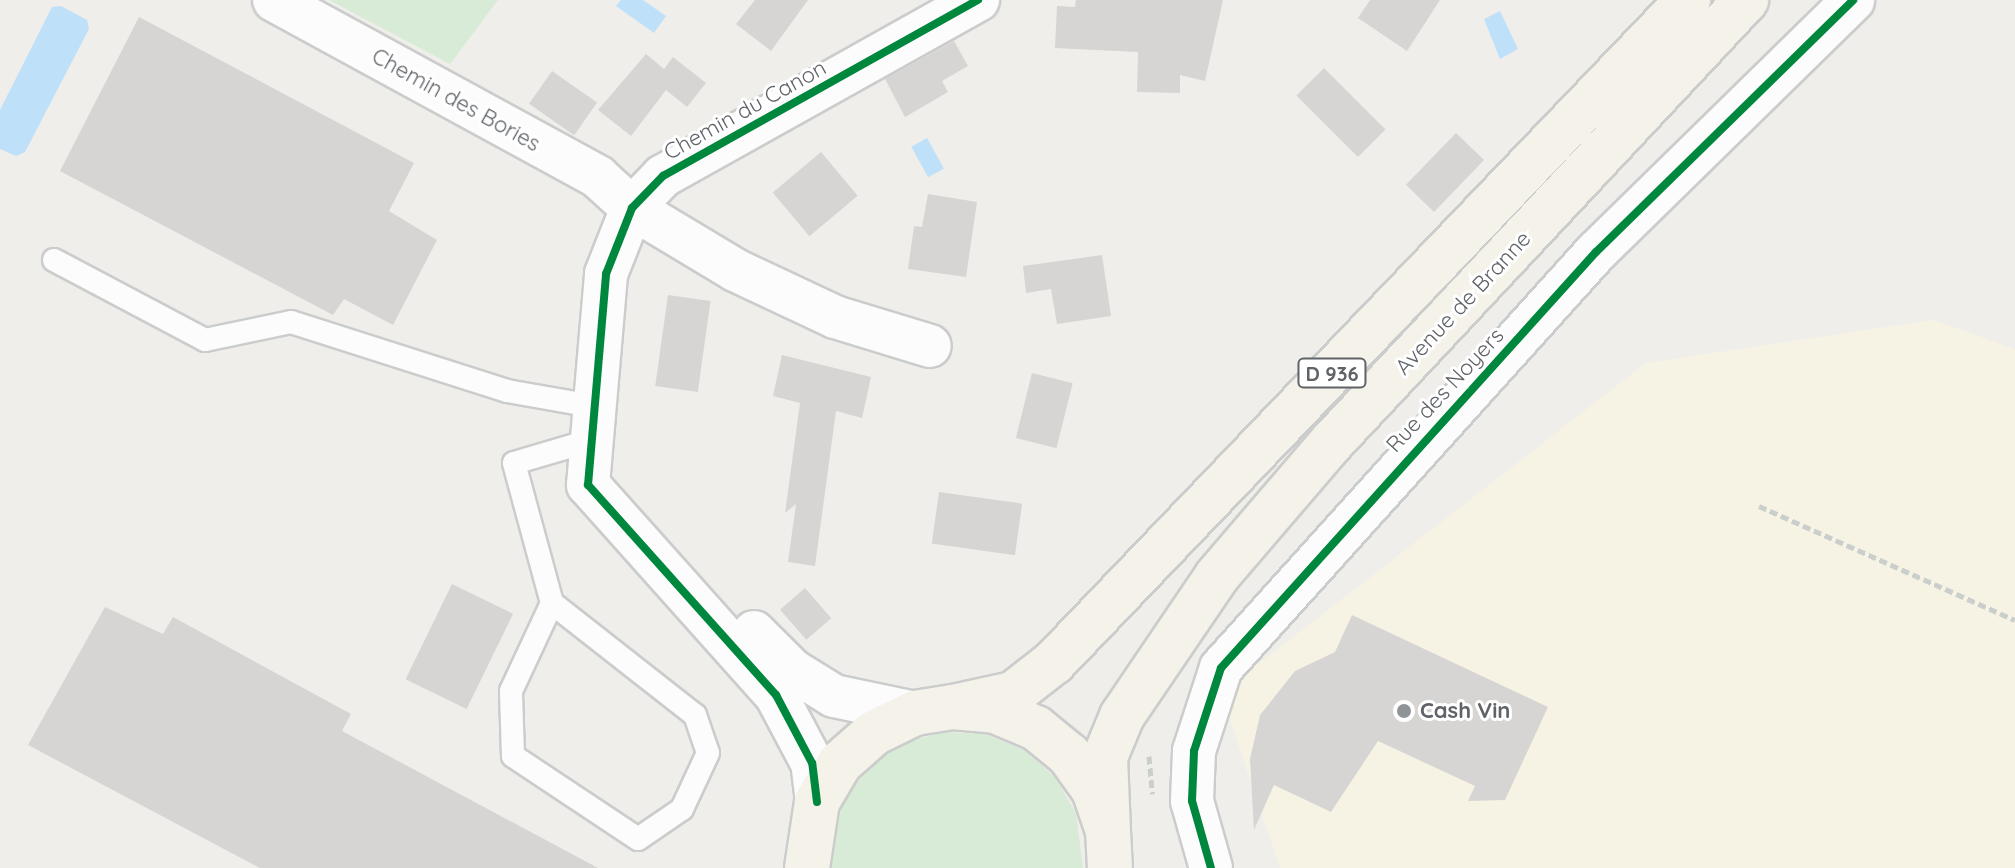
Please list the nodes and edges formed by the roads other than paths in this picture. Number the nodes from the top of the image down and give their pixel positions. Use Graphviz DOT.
graph roads {
  1 [pos="274,0"];
  2 [pos="978,0"];
  3 [pos="1688,0"];
  4 [pos="1746,0"];
  5 [pos="1853,0"];
  6 [pos="632,208"];
  7 [pos="54,260"];
  8 [pos="930,346"];
  9 [pos="592,423"];
  10 [pos="552,603"];
  11 [pos="934,710"];
  12 [pos="817,802"];
  13 [pos="1109,849"];
  14 [pos="807,868"];
  15 [pos="1211,868"];
  1 -- 6 [label="street, Chemin des Bories"];
  2 -- 6 [label="street, Chemin du Canon"];
  3 -- 11 [label="main road, Avenue de Branne / D 936"];
  4 -- 13 [label="main road, Avenue de Branne / D 936"];
  5 -- 15 [label="street, Rue des Noyers"];
  6 -- 8 [label="street, Chemin des Bories"];
  6 -- 9 [label="street, Chemin du Canon"];
  7 -- 9 [label="lane"];
  9 -- 10 [label="lane"];
  9 -- 11 [label="street"];
  9 -- 12 [label="street, Chemin du Canon"];
  10 -- 10 [label="lane"];
  11 -- 12 [label="main road, Avenue de Branne"];
  11 -- 13 [label="main road"];
  12 -- 14 [label="main road"];
}
